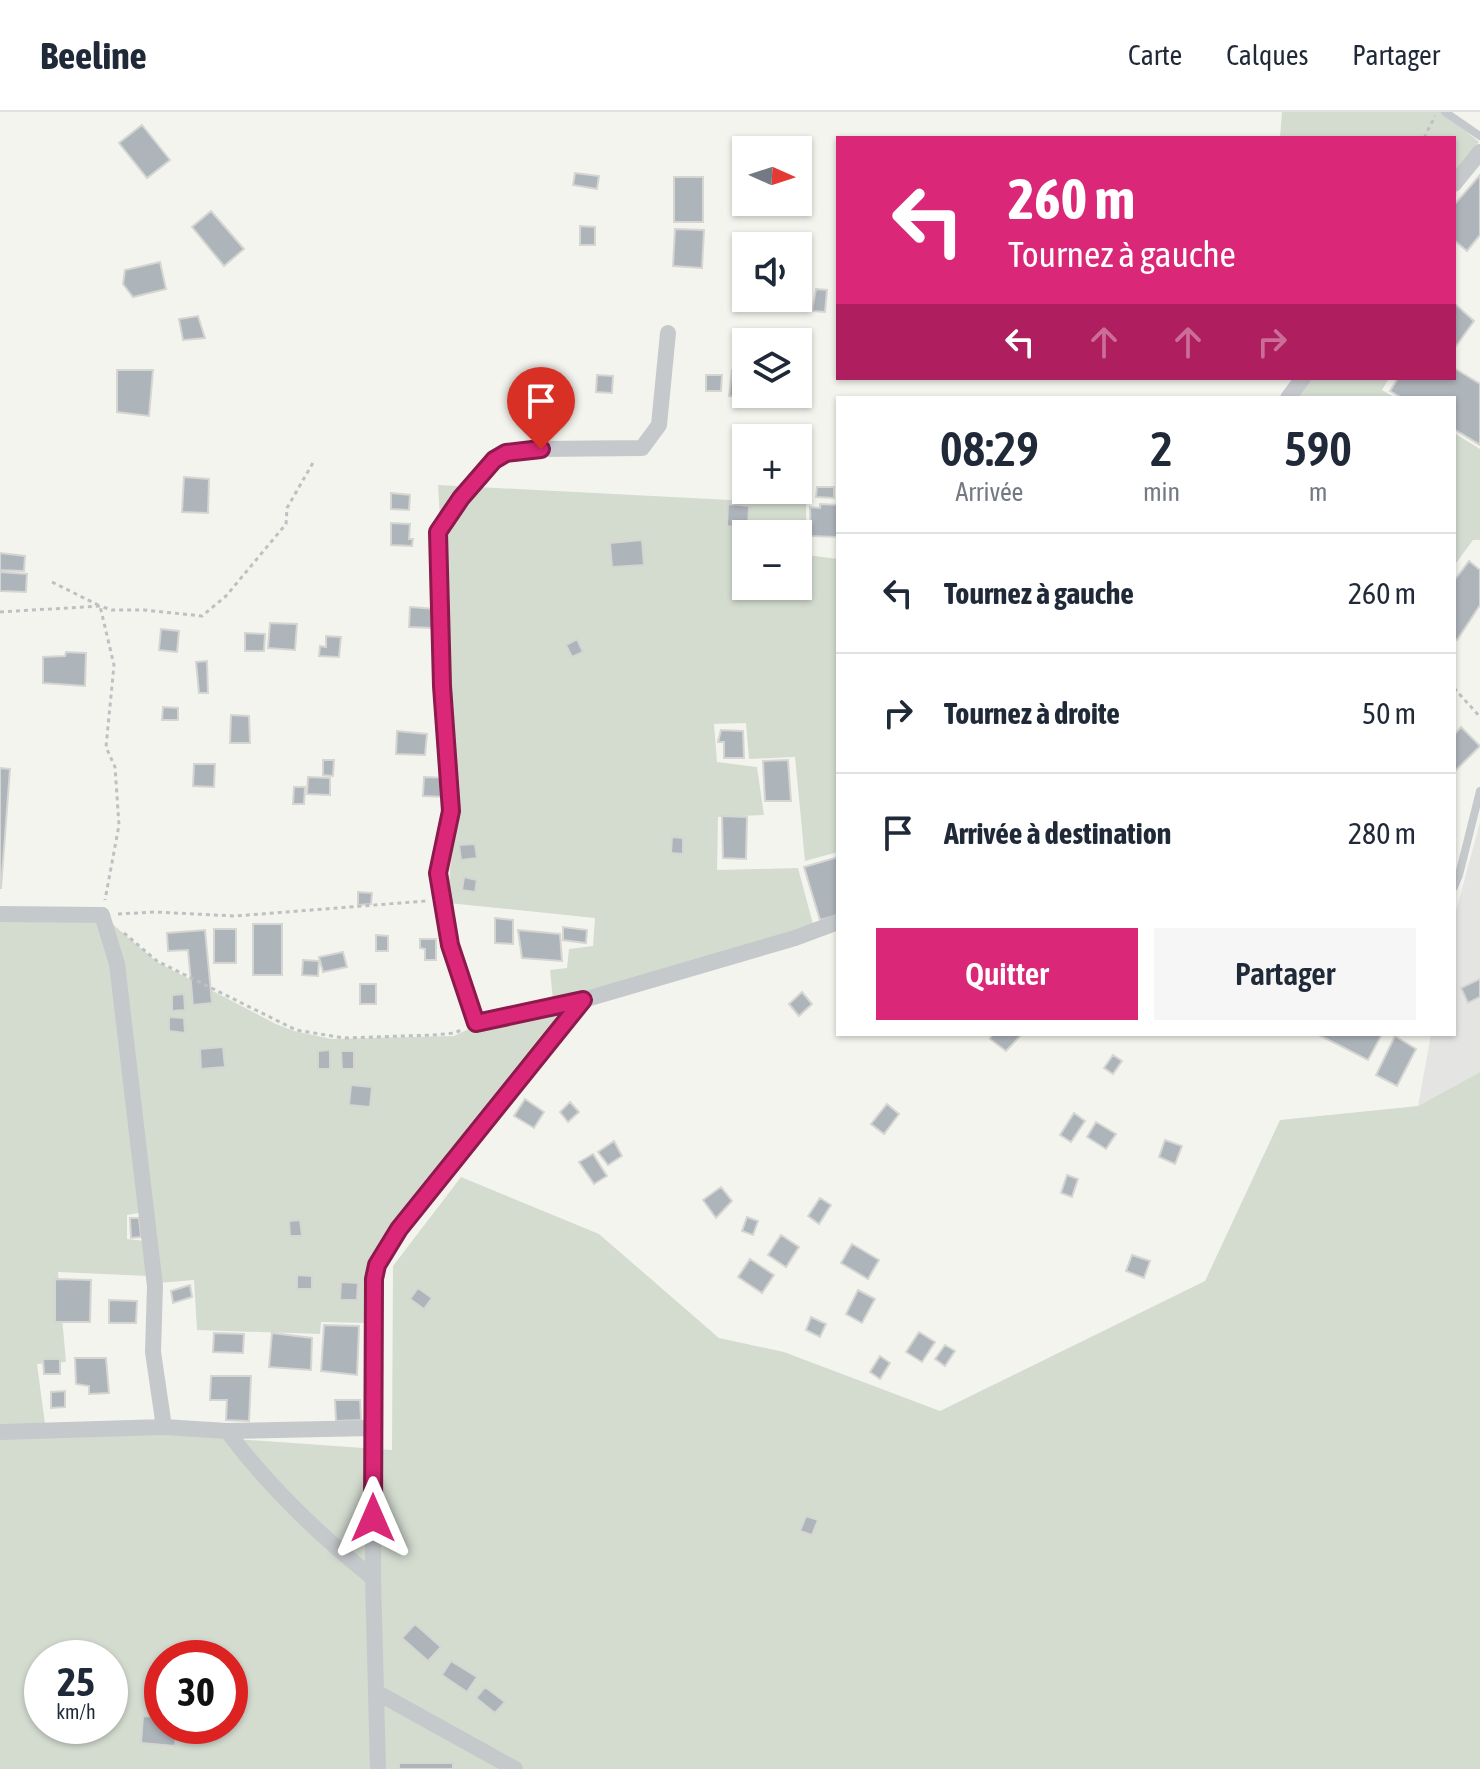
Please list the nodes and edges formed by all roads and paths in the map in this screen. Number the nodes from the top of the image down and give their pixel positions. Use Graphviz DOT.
graph roads {
  1 [pos="1437,112"];
  2 [pos="1445,112"];
  3 [pos="1425,136"];
  4 [pos="1480,136"];
  5 [pos="1480,152"];
  6 [pos="1456,182"];
  7 [pos="668,333"];
  8 [pos="314,461"];
  9 [pos="52,582"];
  10 [pos="100,606"];
  11 [pos="0,612"];
  12 [pos="1456,690"];
  13 [pos="1480,717"];
  14 [pos="1480,791"];
  15 [pos="1456,882"];
  16 [pos="441,900"];
  17 [pos="0,914"];
  18 [pos="102,915"];
  19 [pos="836,923"];
  20 [pos="583,1000"];
  21 [pos="476,1023"];
  22 [pos="164,1427"];
  23 [pos="373,1428"];
  24 [pos="227,1431"];
  25 [pos="0,1432"];
  26 [pos="373,1578"];
  27 [pos="378,1693"];
  28 [pos="378,1769"];
  29 [pos="515,1769"];
  1 -- 3 [label="path"];
  2 -- 4 [label="lane"];
  5 -- 6 [label="street"];
  7 -- 16 [label="street"];
  8 -- 10 [label="path"];
  9 -- 10 [label="path"];
  10 -- 11 [label="path"];
  10 -- 18 [label="path"];
  12 -- 13 [label="path"];
  14 -- 15 [label="lane"];
  16 -- 18 [label="path"];
  16 -- 21 [label="street"];
  17 -- 18 [label="street"];
  18 -- 21 [label="path"];
  18 -- 22 [label="street"];
  19 -- 20 [label="street"];
  20 -- 21 [label="street"];
  20 -- 23 [label="street"];
  22 -- 24 [label="street"];
  22 -- 25 [label="street"];
  23 -- 24 [label="street"];
  23 -- 26 [label="street"];
  24 -- 26 [label="street"];
  26 -- 27 [label="street"];
  27 -- 28 [label="street"];
  27 -- 29 [label="street"];
}
